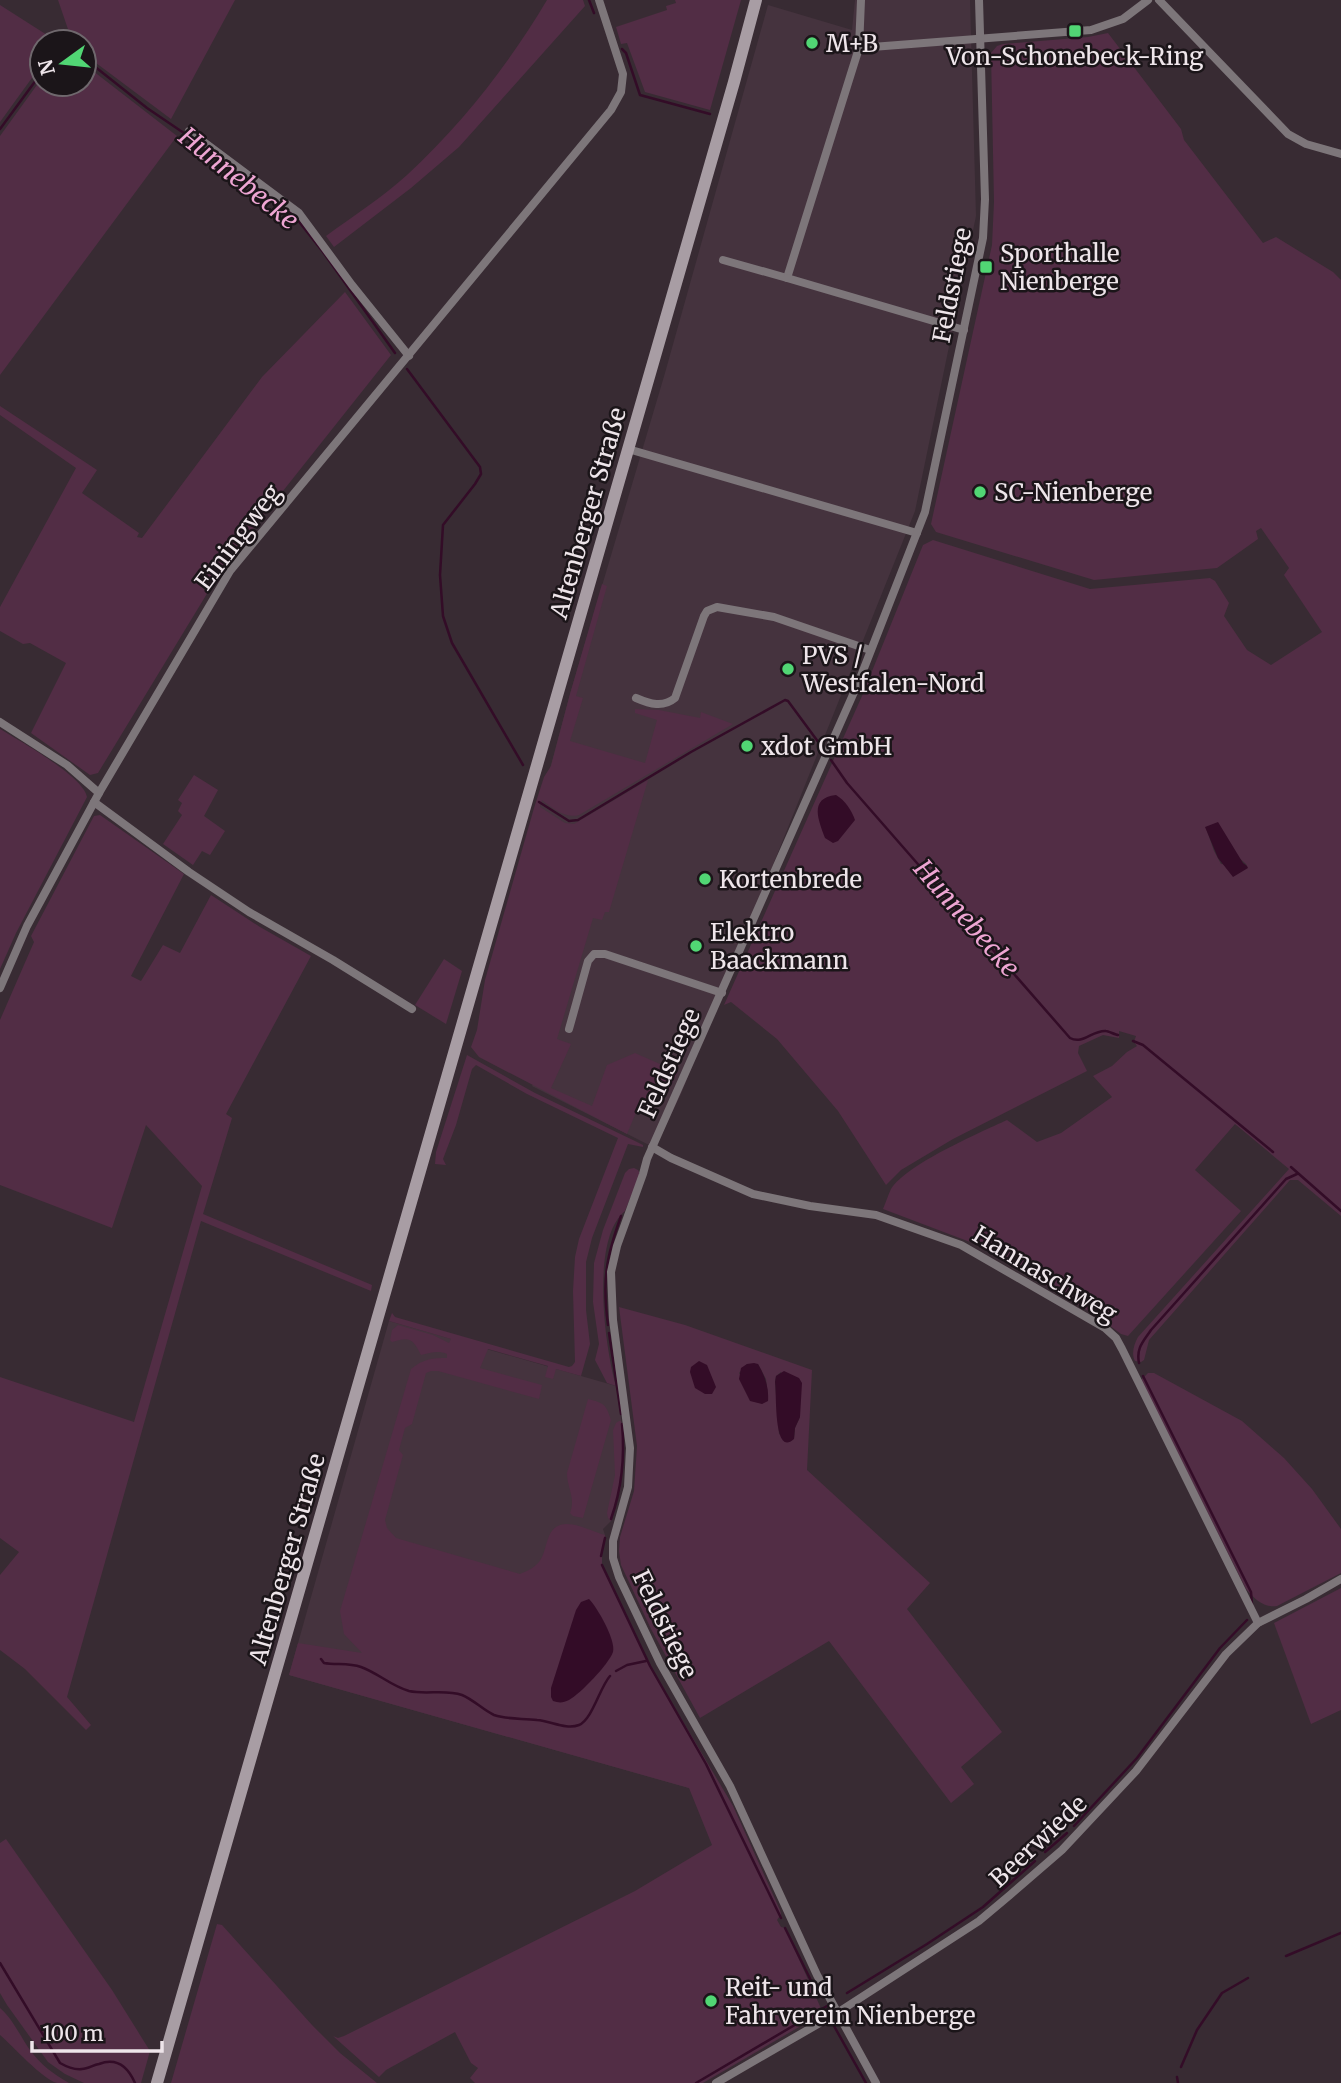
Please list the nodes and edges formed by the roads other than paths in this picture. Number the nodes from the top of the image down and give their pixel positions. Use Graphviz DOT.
graph roads {
  1 [pos="599,0"];
  2 [pos="756,0"];
  3 [pos="861,0"];
  4 [pos="979,0"];
  5 [pos="1148,0"];
  6 [pos="1159,0"];
  7 [pos="980,39"];
  8 [pos="859,48"];
  9 [pos="189,131"];
  10 [pos="1341,154"];
  11 [pos="723,260"];
  12 [pos="787,278"];
  13 [pos="964,330"];
  14 [pos="409,356"];
  15 [pos="628,449"];
  16 [pos="917,533"];
  17 [pos="870,650"];
  18 [pos="636,698"];
  19 [pos="0,722"];
  20 [pos="99,793"];
  21 [pos="94,802"];
  22 [pos="0,988"];
  23 [pos="722,993"];
  24 [pos="412,1009"];
  25 [pos="569,1029"];
  26 [pos="652,1147"];
  27 [pos="1341,1579"];
  28 [pos="1258,1623"];
  29 [pos="836,2013"];
  30 [pos="158,2083"];
  31 [pos="716,2083"];
  32 [pos="876,2083"];
  1 -- 14 [label="street, Einingweg"];
  2 -- 15 [label="main road, Altenberger Straße"];
  3 -- 8 [label="street"];
  4 -- 7 [label="street, Feldstiege"];
  5 -- 7 [label="street"];
  6 -- 10 [label="street"];
  7 -- 8 [label="street"];
  7 -- 13 [label="street, Feldstiege"];
  8 -- 12 [label="street"];
  9 -- 14 [label="street"];
  11 -- 12 [label="street"];
  12 -- 13 [label="street"];
  13 -- 16 [label="street, Feldstiege"];
  14 -- 20 [label="street, Einingweg"];
  15 -- 16 [label="street"];
  15 -- 30 [label="main road, Altenberger Straße"];
  16 -- 17 [label="street, Feldstiege"];
  17 -- 18 [label="street"];
  17 -- 23 [label="street, Feldstiege"];
  19 -- 20 [label="street"];
  20 -- 21 [label="street, Einingweg"];
  21 -- 22 [label="street, Einingweg"];
  21 -- 24 [label="street"];
  23 -- 25 [label="street, Feldstiege"];
  23 -- 26 [label="street, Feldstiege"];
  26 -- 28 [label="street, Hannaschweg"];
  26 -- 29 [label="street, Feldstiege"];
  27 -- 28 [label="street, Beerwiede"];
  28 -- 29 [label="street, Beerwiede"];
  29 -- 31 [label="street, Beerwiede"];
  29 -- 32 [label="street, Feldstiege"];
}
